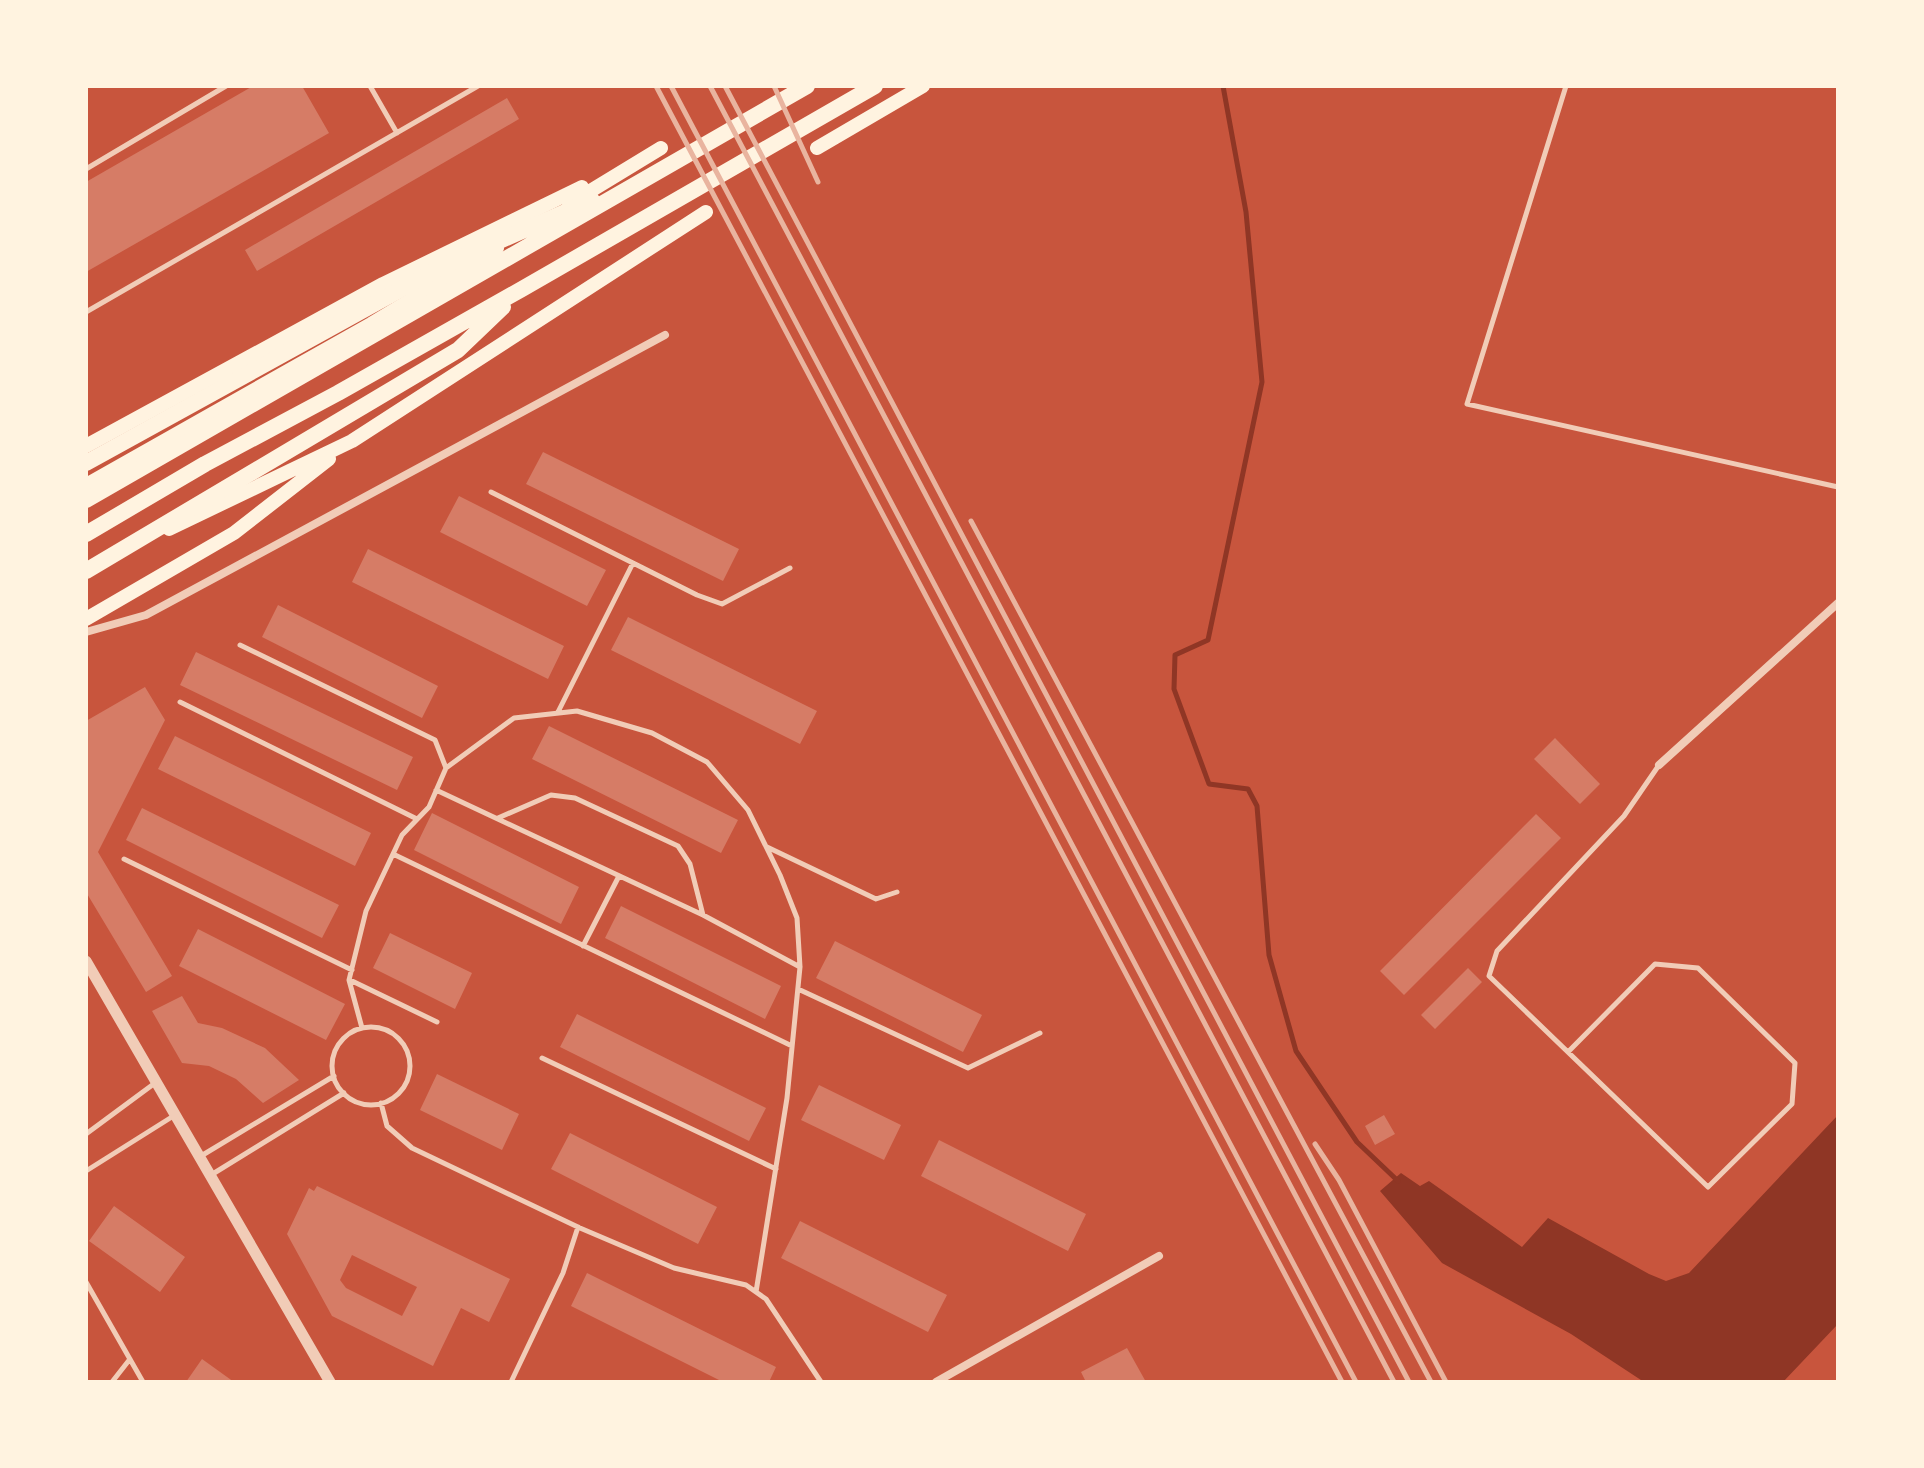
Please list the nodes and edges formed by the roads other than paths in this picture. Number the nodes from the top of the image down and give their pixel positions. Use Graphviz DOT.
graph roads {
  1 [pos="226,86"];
  2 [pos="370,86"];
  3 [pos="478,86"];
  4 [pos="807,86"];
  5 [pos="875,86"];
  6 [pos="923,86"];
  7 [pos="1566,86"];
  8 [pos="397,133"];
  9 [pos="817,148"];
  10 [pos="668,167"];
  11 [pos="86,169"];
  12 [pos="706,212"];
  13 [pos="522,289"];
  14 [pos="86,311"];
  15 [pos="665,335"];
  16 [pos="352,441"];
  17 [pos="86,446"];
  18 [pos="86,463"];
  19 [pos="86,485"];
  20 [pos="1838,487"];
  21 [pos="491,492"];
  22 [pos="86,500"];
  23 [pos="86,534"];
  24 [pos="633,563"];
  25 [pos="790,568"];
  26 [pos="86,570"];
  27 [pos="1838,603"];
  28 [pos="86,619"];
  29 [pos="86,632"];
  30 [pos="240,645"];
  31 [pos="180,702"];
  32 [pos="558,713"];
  33 [pos="1659,765"];
  34 [pos="446,768"];
  35 [pos="436,790"];
  36 [pos="417,819"];
  37 [pos="497,819"];
  38 [pos="766,847"];
  39 [pos="393,854"];
  40 [pos="124,859"];
  41 [pos="619,876"];
  42 [pos="897,892"];
  43 [pos="703,915"];
  44 [pos="583,946"];
  45 [pos="86,961"];
  46 [pos="800,967"];
  47 [pos="352,970"];
  48 [pos="349,980"];
  49 [pos="798,989"];
  50 [pos="437,1022"];
  51 [pos="362,1028"];
  52 [pos="1040,1033"];
  53 [pos="792,1046"];
  54 [pos="1568,1052"];
  55 [pos="542,1058"];
  56 [pos="334,1076"];
  57 [pos="156,1082"];
  58 [pos="344,1093"];
  59 [pos="381,1103"];
  60 [pos="175,1115"];
  61 [pos="86,1134"];
  62 [pos="199,1157"];
  63 [pos="776,1169"];
  64 [pos="86,1171"];
  65 [pos="210,1175"];
  66 [pos="578,1227"];
  67 [pos="1159,1256"];
  68 [pos="86,1282"];
  69 [pos="756,1292"];
  70 [pos="130,1359"];
  71 [pos="112,1382"];
  72 [pos="143,1382"];
  73 [pos="330,1382"];
  74 [pos="511,1382"];
  75 [pos="821,1382"];
  76 [pos="936,1382"];
  1 -- 11 [label="lane"];
  2 -- 8 [label="lane"];
  3 -- 8 [label="lane"];
  4 -- 10 [label="highway"];
  5 -- 13 [label="highway"];
  6 -- 9 [label="main road"];
  7 -- 20 [label="lane"];
  8 -- 14 [label="lane"];
  10 -- 18 [label="highway"];
  10 -- 22 [label="highway"];
  12 -- 16 [label="main road"];
  13 -- 23 [label="highway"];
  13 -- 26 [label="highway"];
  15 -- 29 [label="street"];
  16 -- 26 [label="main road"];
  16 -- 28 [label="main road"];
  17 -- 19 [label="main road"];
  21 -- 24 [label="lane"];
  24 -- 25 [label="lane"];
  24 -- 32 [label="lane"];
  27 -- 33 [label="street"];
  30 -- 34 [label="lane"];
  31 -- 36 [label="lane"];
  32 -- 34 [label="lane"];
  32 -- 38 [label="lane"];
  33 -- 54 [label="lane"];
  34 -- 35 [label="lane"];
  35 -- 36 [label="lane"];
  35 -- 37 [label="lane"];
  36 -- 39 [label="lane"];
  37 -- 41 [label="lane"];
  37 -- 43 [label="lane"];
  38 -- 42 [label="lane"];
  38 -- 46 [label="lane"];
  39 -- 44 [label="lane"];
  39 -- 47 [label="lane"];
  40 -- 47 [label="lane"];
  41 -- 43 [label="lane"];
  41 -- 44 [label="lane"];
  43 -- 46 [label="lane"];
  44 -- 53 [label="lane"];
  45 -- 57 [label="street"];
  46 -- 49 [label="lane"];
  47 -- 48 [label="lane"];
  48 -- 50 [label="lane"];
  48 -- 51 [label="lane"];
  49 -- 52 [label="lane"];
  49 -- 53 [label="lane"];
  51 -- 56 [label="lane"];
  51 -- 59 [label="lane"];
  53 -- 63 [label="lane"];
  54 -- 54 [label="lane"];
  55 -- 63 [label="lane"];
  56 -- 58 [label="lane"];
  56 -- 62 [label="lane"];
  57 -- 60 [label="street"];
  57 -- 61 [label="lane"];
  58 -- 59 [label="lane"];
  58 -- 65 [label="lane"];
  59 -- 66 [label="lane"];
  60 -- 62 [label="street"];
  60 -- 64 [label="lane"];
  62 -- 65 [label="street"];
  63 -- 69 [label="lane"];
  65 -- 73 [label="street"];
  66 -- 69 [label="lane"];
  66 -- 74 [label="lane"];
  67 -- 76 [label="street"];
  68 -- 70 [label="lane"];
  69 -- 75 [label="lane"];
  70 -- 71 [label="lane"];
  70 -- 72 [label="lane"];
}
